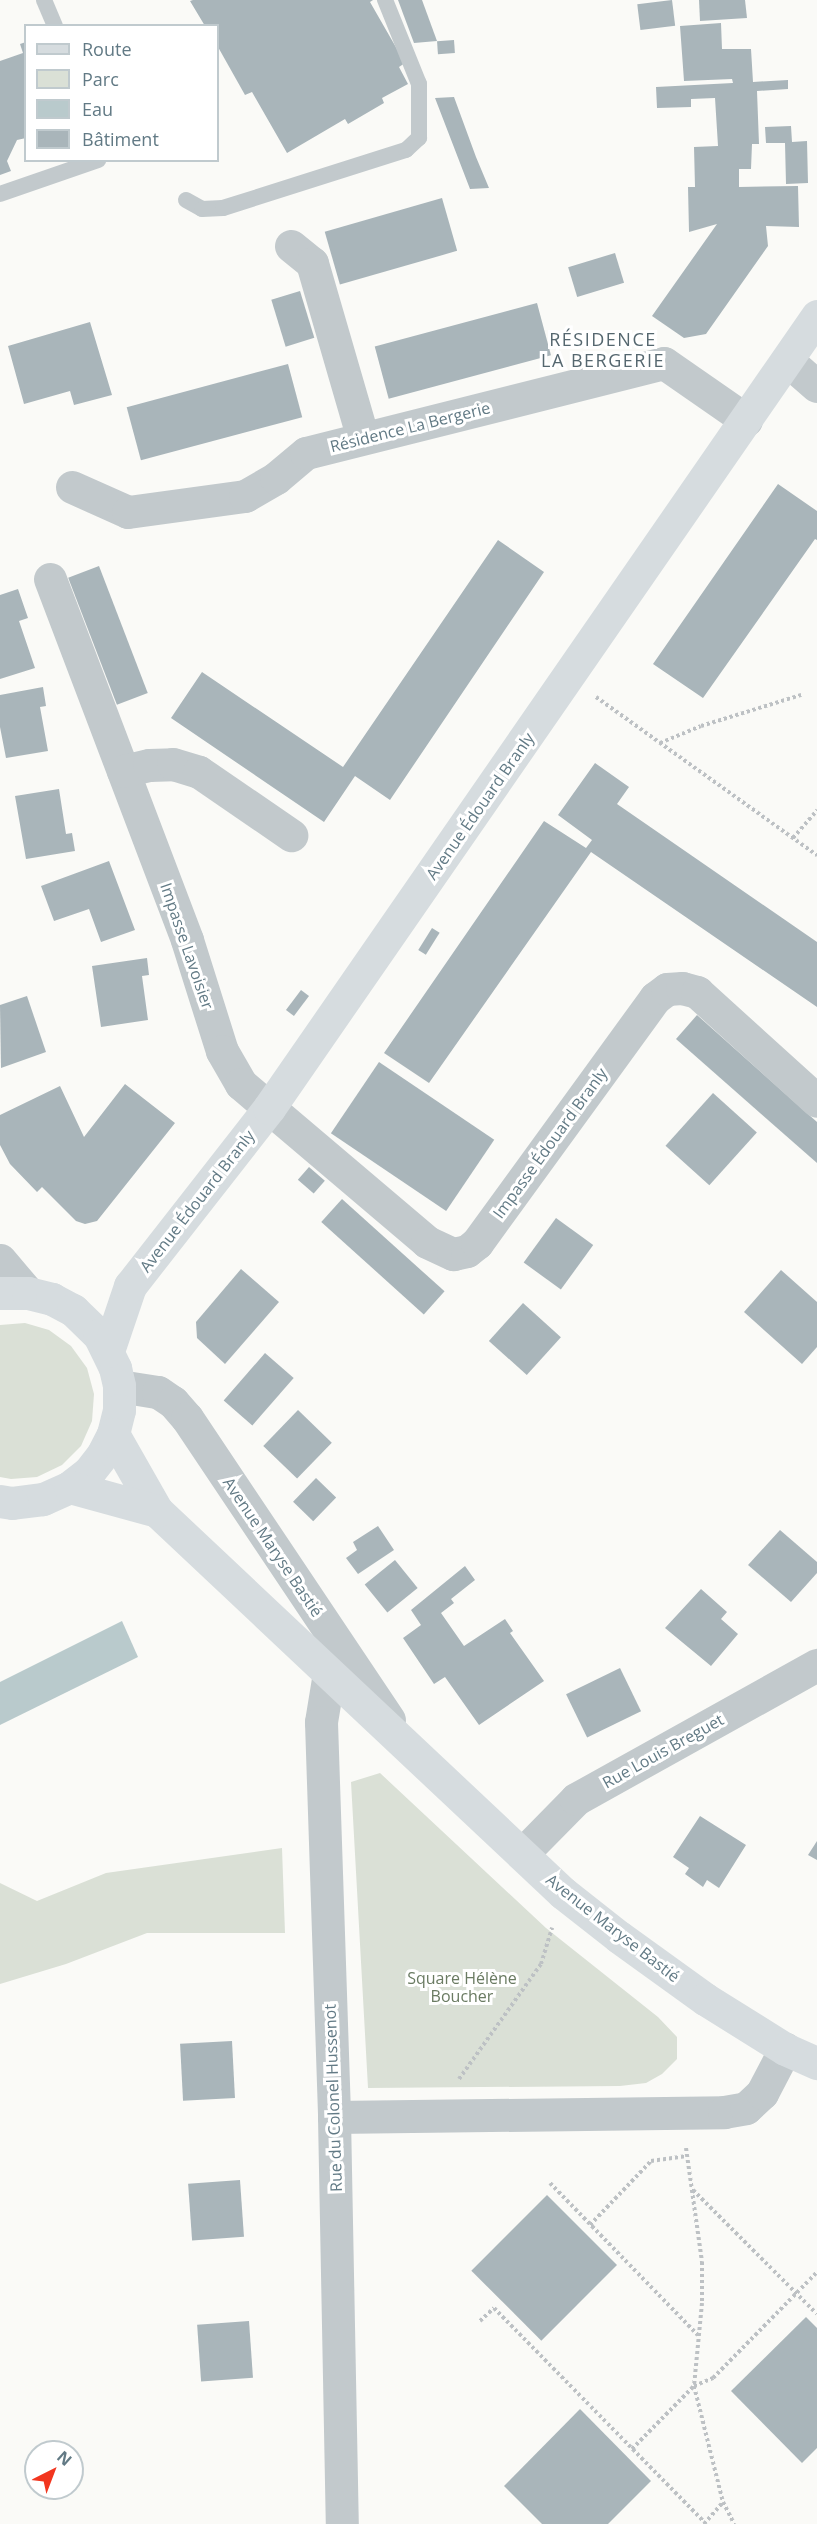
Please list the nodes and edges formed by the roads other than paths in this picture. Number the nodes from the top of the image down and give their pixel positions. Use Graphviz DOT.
graph roads {
  1 [pos="44,0"];
  2 [pos="385,0"];
  3 [pos="54,24"];
  4 [pos="92,162"];
  5 [pos="0,194"];
  6 [pos="186,200"];
  7 [pos="291,246"];
  8 [pos="817,316"];
  9 [pos="788,361"];
  10 [pos="817,386"];
  11 [pos="746,420"];
  12 [pos="363,438"];
  13 [pos="72,487"];
  14 [pos="50,579"];
  15 [pos="123,771"];
  16 [pos="291,835"];
  17 [pos="817,1101"];
  18 [pos="269,1107"];
  19 [pos="0,1260"];
  20 [pos="130,1286"];
  21 [pos="14,1293"];
  22 [pos="73,1310"];
  23 [pos="108,1351"];
  24 [pos="119,1386"];
  25 [pos="113,1434"];
  26 [pos="70,1486"];
  27 [pos="0,1501"];
  28 [pos="157,1511"];
  29 [pos="817,1665"];
  30 [pos="328,1673"];
  31 [pos="403,1741"];
  32 [pos="522,1854"];
  33 [pos="785,2049"];
  34 [pos="817,2063"];
  35 [pos="334,2117"];
  36 [pos="342,2524"];
  1 -- 3 [label="lane"];
  2 -- 6 [label="lane"];
  4 -- 5 [label="lane"];
  7 -- 12 [label="street"];
  8 -- 9 [label="street, Avenue Édouard Branly"];
  9 -- 10 [label="street"];
  9 -- 11 [label="street, Avenue Édouard Branly"];
  11 -- 12 [label="street, Résidence La Bergerie"];
  11 -- 18 [label="street, Avenue Édouard Branly"];
  12 -- 13 [label="street, Résidence La Bergerie"];
  14 -- 15 [label="street, Impasse Lavoisier"];
  15 -- 16 [label="street"];
  15 -- 18 [label="street, Impasse Lavoisier"];
  17 -- 18 [label="street, Impasse Édouard Branly"];
  18 -- 20 [label="street, Avenue Édouard Branly"];
  19 -- 21 [label="street"];
  20 -- 22 [label="street, Avenue Édouard Branly"];
  20 -- 23 [label="street, Avenue Édouard Branly"];
  21 -- 22 [label="street"];
  22 -- 23 [label="street"];
  23 -- 24 [label="street"];
  24 -- 25 [label="street"];
  24 -- 31 [label="street, Avenue Maryse Bastié"];
  25 -- 26 [label="street"];
  25 -- 28 [label="street, Avenue Maryse Bastié"];
  26 -- 27 [label="street"];
  26 -- 28 [label="street, Avenue Maryse Bastié"];
  28 -- 30 [label="street, Avenue Maryse Bastié"];
  29 -- 32 [label="street, Rue Louis Breguet"];
  30 -- 31 [label="street, Avenue Maryse Bastié"];
  30 -- 35 [label="street, Rue du Colonel Hussenot"];
  31 -- 32 [label="street, Avenue Maryse Bastié"];
  32 -- 33 [label="street, Avenue Maryse Bastié"];
  33 -- 34 [label="street, Avenue Maryse Bastié"];
  33 -- 35 [label="street"];
  35 -- 36 [label="street, Rue du Colonel Hussenot"];
}
